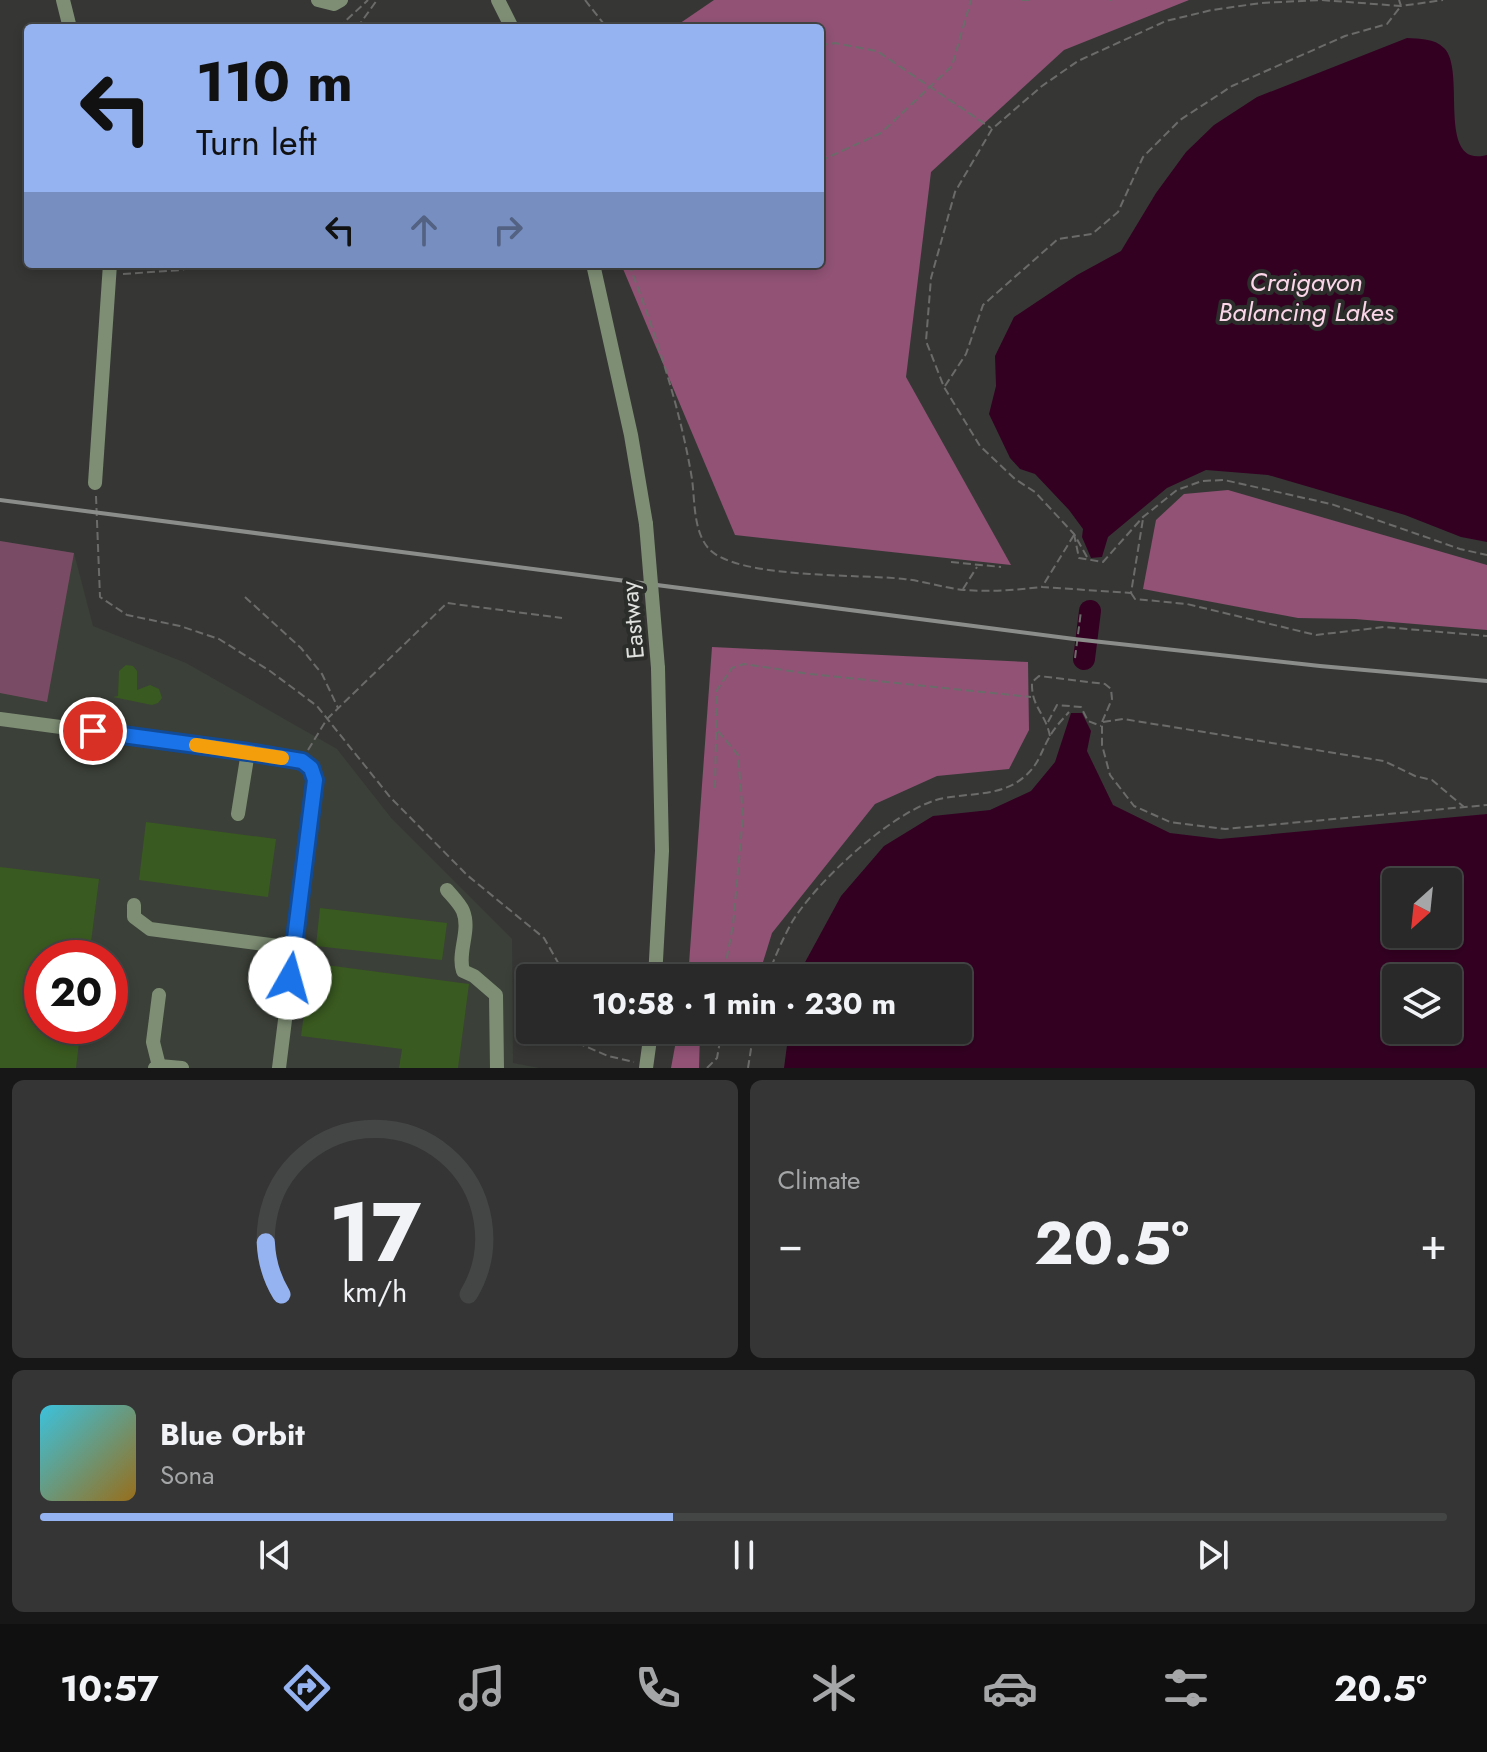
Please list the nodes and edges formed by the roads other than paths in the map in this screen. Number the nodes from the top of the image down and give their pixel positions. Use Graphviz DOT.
graph roads {
  1 [pos="63,0"];
  2 [pos="318,0"];
  3 [pos="341,0"];
  4 [pos="498,0"];
  5 [pos="69,24"];
  6 [pos="510,24"];
  7 [pos="110,268"];
  8 [pos="594,268"];
  9 [pos="95,483"];
  10 [pos="0,719"];
  11 [pos="248,752"];
  12 [pos="238,814"];
  13 [pos="447,890"];
  14 [pos="134,905"];
  15 [pos="294,948"];
  16 [pos="656,964"];
  17 [pos="159,995"];
  18 [pos="648,1044"];
  19 [pos="642,1066"];
  20 [pos="157,1067"];
  21 [pos="182,1068"];
  22 [pos="279,1068"];
  23 [pos="497,1068"];
  1 -- 5 [label="street"];
  2 -- 3 [label="street"];
  4 -- 6 [label="street"];
  7 -- 9 [label="street"];
  8 -- 16 [label="street, Eastway, bridge"];
  10 -- 11 [label="street"];
  11 -- 12 [label="street"];
  11 -- 15 [label="street"];
  13 -- 23 [label="street"];
  14 -- 15 [label="street"];
  15 -- 22 [label="street"];
  17 -- 20 [label="street"];
  18 -- 19 [label="street, bridge"];
  20 -- 21 [label="street"];
}
